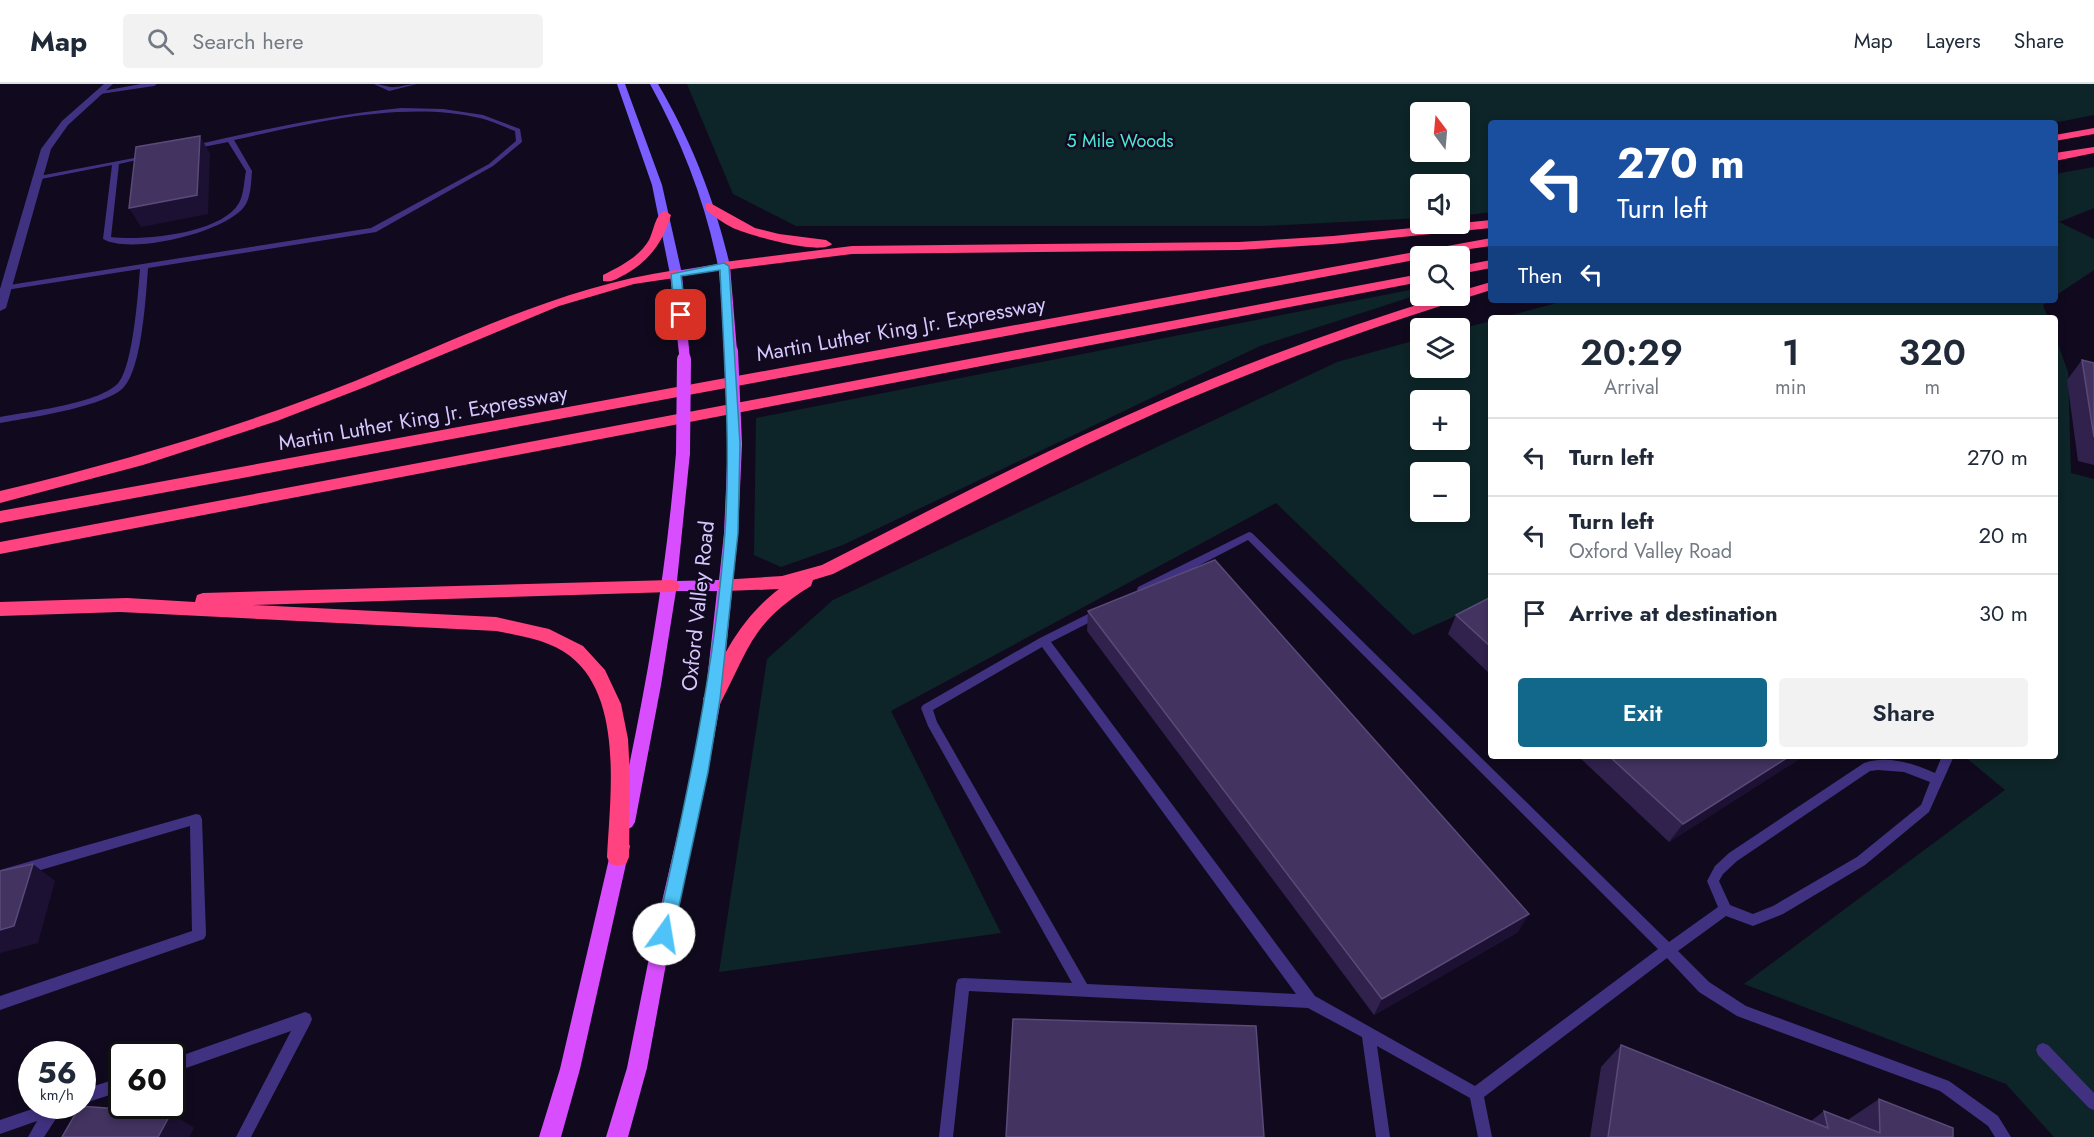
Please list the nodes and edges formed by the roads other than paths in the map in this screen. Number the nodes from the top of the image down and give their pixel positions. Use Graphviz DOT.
graph roads {
  1 [pos="109,84"];
  2 [pos="154,84"];
  3 [pos="377,84"];
  4 [pos="412,84"];
  5 [pos="621,84"];
  6 [pos="654,84"];
  7 [pos="145,85"];
  8 [pos="100,92"];
  9 [pos="2094,131"];
  10 [pos="2058,137"];
  11 [pos="230,139"];
  12 [pos="187,148"];
  13 [pos="2094,150"];
  14 [pos="152,155"];
  15 [pos="2058,156"];
  16 [pos="116,162"];
  17 [pos="36,178"];
  18 [pos="710,207"];
  19 [pos="665,215"];
  20 [pos="1488,224"];
  21 [pos="1488,243"];
  22 [pos="879,249"];
  23 [pos="1488,265"];
  24 [pos="144,266"];
  25 [pos="724,266"];
  26 [pos="1470,268"];
  27 [pos="676,274"];
  28 [pos="1410,280"];
  29 [pos="1488,287"];
  30 [pos="6,288"];
  31 [pos="574,295"];
  32 [pos="0,305"];
  33 [pos="0,420"];
  34 [pos="0,497"];
  35 [pos="0,517"];
  36 [pos="0,549"];
  37 [pos="827,570"];
  38 [pos="726,585"];
  39 [pos="670,586"];
  40 [pos="1126,598"];
  41 [pos="115,605"];
  42 [pos="0,609"];
  43 [pos="1105,609"];
  44 [pos="1044,641"];
  45 [pos="713,699"];
  46 [pos="1947,759"];
  47 [pos="1938,780"];
  48 [pos="618,857"];
  49 [pos="0,876"];
  50 [pos="1725,909"];
  51 [pos="1668,950"];
  52 [pos="1083,990"];
  53 [pos="1310,1001"];
  54 [pos="0,1003"];
  55 [pos="1368,1034"];
  56 [pos="2043,1050"];
  57 [pos="186,1061"];
  58 [pos="1476,1094"];
  59 [pos="2094,1103"];
  60 [pos="22,1119"];
  61 [pos="48,1119"];
  62 [pos="0,1127"];
  63 [pos="35,1137"];
  64 [pos="243,1137"];
  65 [pos="549,1137"];
  66 [pos="618,1137"];
  67 [pos="946,1137"];
  68 [pos="1383,1137"];
  69 [pos="1485,1137"];
  70 [pos="2004,1137"];
  1 -- 8 [label="street"];
  2 -- 7 [label="lane"];
  3 -- 4 [label="lane"];
  5 -- 19 [label="main road, Oxford Valley Road"];
  6 -- 18 [label="main road, Oxford Valley Road"];
  7 -- 8 [label="lane"];
  8 -- 17 [label="street"];
  9 -- 10 [label="highway"];
  11 -- 12 [label="lane"];
  11 -- 16 [label="lane"];
  11 -- 24 [label="lane"];
  13 -- 15 [label="highway"];
  14 -- 16 [label="lane"];
  16 -- 17 [label="lane"];
  17 -- 30 [label="street"];
  18 -- 22 [label="highway"];
  18 -- 25 [label="main road, Oxford Valley Road"];
  19 -- 27 [label="main road, Oxford Valley Road"];
  19 -- 31 [label="highway"];
  20 -- 22 [label="highway"];
  21 -- 35 [label="highway, Martin Luther King Jr. Expressway"];
  22 -- 25 [label="highway"];
  23 -- 26 [label="highway"];
  24 -- 30 [label="lane"];
  24 -- 33 [label="lane"];
  25 -- 27 [label="main road"];
  25 -- 38 [label="main road, Oxford Valley Road, bridge"];
  27 -- 31 [label="highway"];
  27 -- 39 [label="main road, Oxford Valley Road, bridge"];
  28 -- 36 [label="highway"];
  29 -- 37 [label="highway"];
  30 -- 32 [label="street"];
  31 -- 34 [label="highway"];
  37 -- 38 [label="highway"];
  37 -- 45 [label="highway"];
  38 -- 39 [label="main road"];
  38 -- 45 [label="main road, Oxford Valley Road"];
  39 -- 41 [label="highway"];
  39 -- 48 [label="main road, Oxford Valley Road"];
  40 -- 51 [label="lane"];
  41 -- 42 [label="highway"];
  41 -- 48 [label="highway"];
  43 -- 44 [label="lane"];
  44 -- 52 [label="lane"];
  44 -- 53 [label="lane"];
  45 -- 66 [label="main road, Oxford Valley Road"];
  46 -- 47 [label="lane"];
  47 -- 50 [label="lane"];
  47 -- 50 [label="lane"];
  48 -- 65 [label="main road, Oxford Valley Road"];
  49 -- 54 [label="lane"];
  50 -- 51 [label="lane"];
  51 -- 58 [label="lane"];
  51 -- 70 [label="lane"];
  52 -- 53 [label="lane"];
  52 -- 67 [label="lane"];
  53 -- 55 [label="lane"];
  55 -- 58 [label="lane"];
  55 -- 68 [label="lane"];
  56 -- 59 [label="lane"];
  57 -- 64 [label="lane"];
  58 -- 69 [label="lane"];
  60 -- 62 [label="lane"];
  61 -- 63 [label="lane"];
}
